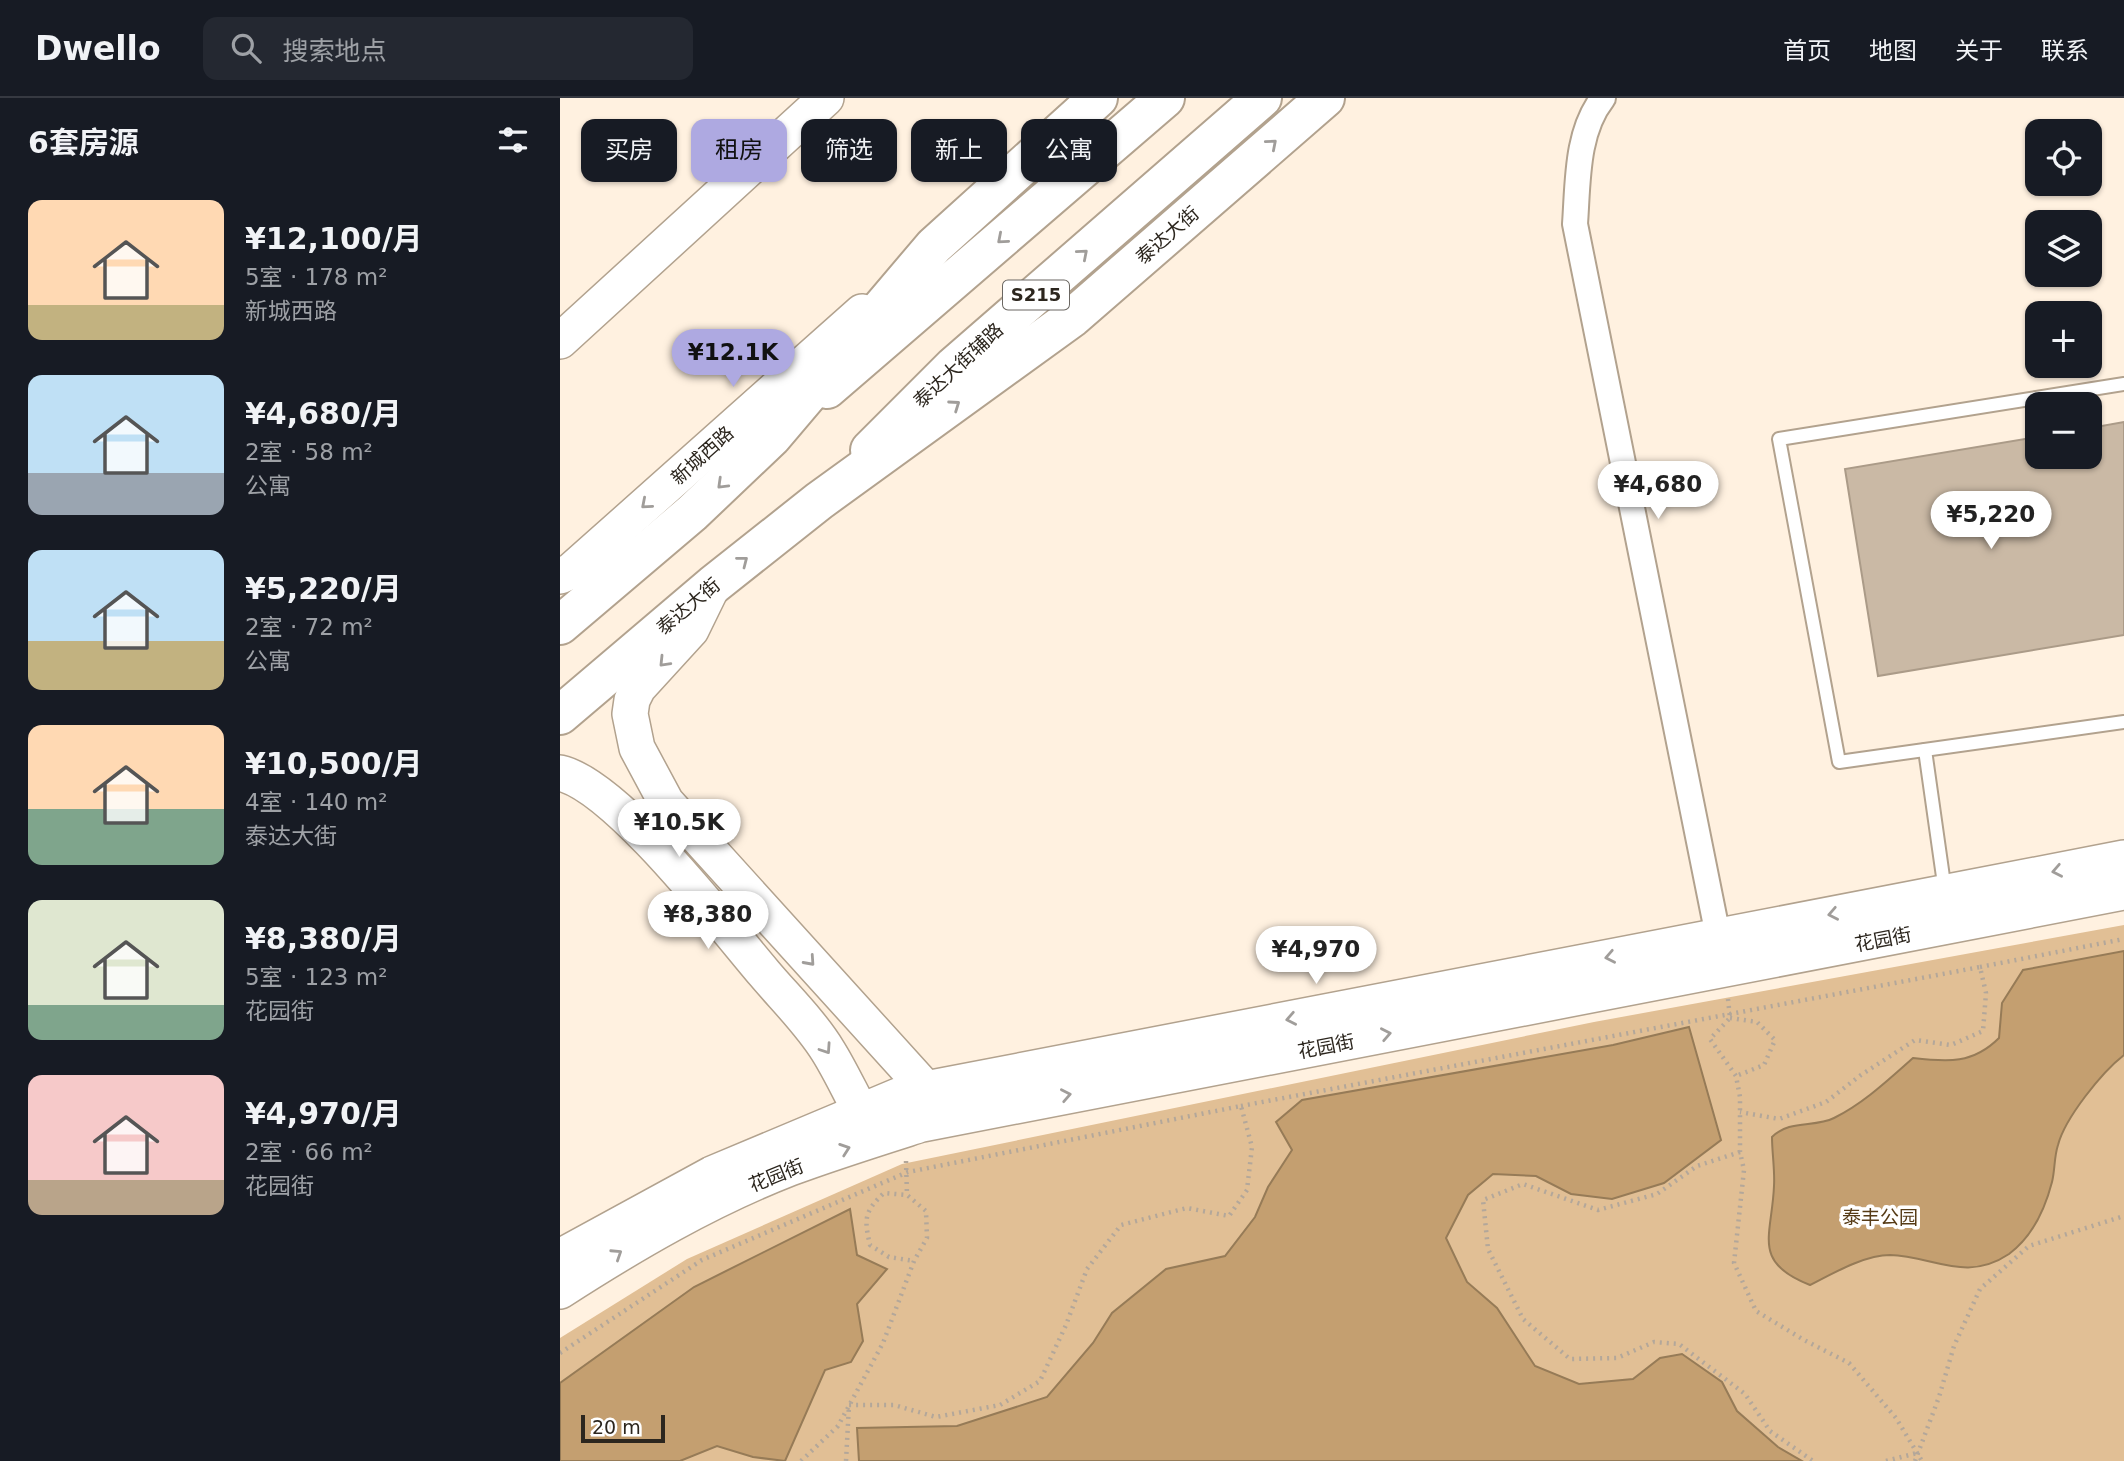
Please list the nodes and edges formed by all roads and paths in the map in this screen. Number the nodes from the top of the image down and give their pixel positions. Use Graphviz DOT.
graph roads {
  1 [pos="825,98"];
  2 [pos="1098,98"];
  3 [pos="1165,98"];
  4 [pos="1262,98"];
  5 [pos="1325,98"];
  6 [pos="1604,98"];
  7 [pos="934,246"];
  8 [pos="560,341"];
  9 [pos="2124,384"];
  10 [pos="772,437"];
  11 [pos="819,501"];
  12 [pos="560,576"];
  13 [pos="713,585"];
  14 [pos="560,625"];
  15 [pos="560,715"];
  16 [pos="2124,722"];
  17 [pos="1925,750"];
  18 [pos="560,774"];
  19 [pos="2124,858"];
  20 [pos="1946,892"];
  21 [pos="2124,892"];
  22 [pos="1718,936"];
  23 [pos="2124,939"];
  24 [pos="1980,967"];
  25 [pos="1723,971"];
  26 [pos="1730,1016"];
  27 [pos="1736,1076"];
  28 [pos="926,1089"];
  29 [pos="1241,1106"];
  30 [pos="861,1112"];
  31 [pos="1740,1112"];
  32 [pos="1740,1152"];
  33 [pos="2124,1216"];
  34 [pos="560,1257"];
  35 [pos="914,1261"];
  36 [pos="560,1291"];
  37 [pos="560,1353"];
  38 [pos="849,1405"];
  39 [pos="1917,1453"];
  40 [pos="801,1461"];
  41 [pos="845,1461"];
  42 [pos="1813,1461"];
  43 [pos="1886,1461"];
  44 [pos="1915,1461"];
  45 [pos="1922,1461"];
  1 -- 8 [label="street"];
  2 -- 7 [label="main road"];
  3 -- 10 [label="main road, one-way"];
  11 -- 4 [label="main road, 泰达大街辅路 / S215, one-way"];
  11 -- 5 [label="main road, 泰达大街, one-way"];
  6 -- 22 [label="street"];
  7 -- 10 [label="main road"];
  7 -- 12 [label="street, 新城西路, one-way"];
  9 -- 17 [label="lane"];
  10 -- 14 [label="main road, one-way"];
  13 -- 11 [label="main road, 泰达大街 / S215, one-way"];
  13 -- 15 [label="main road, 泰达大街 / S215"];
  13 -- 28 [label="street, one-way"];
  16 -- 17 [label="lane"];
  17 -- 20 [label="lane"];
  18 -- 30 [label="street, one-way"];
  19 -- 20 [label="street, 花园街, one-way"];
  20 -- 22 [label="street, 花园街, one-way"];
  21 -- 25 [label="street, 花园街"];
  22 -- 28 [label="street, 花园街, one-way"];
  23 -- 24 [label="path"];
  24 -- 26 [label="path"];
  24 -- 31 [label="path"];
  25 -- 26 [label="path"];
  36 -- 25 [label="street, 花园街, one-way"];
  26 -- 27 [label="path"];
  26 -- 27 [label="path"];
  26 -- 29 [label="path"];
  27 -- 31 [label="path"];
  28 -- 30 [label="street, 花园街"];
  29 -- 37 [label="path"];
  29 -- 38 [label="path"];
  30 -- 34 [label="street, 花园街"];
  31 -- 32 [label="path"];
  32 -- 39 [label="path"];
  32 -- 42 [label="path"];
  33 -- 39 [label="path"];
  35 -- 35 [label="path"];
  35 -- 38 [label="path"];
  38 -- 40 [label="path"];
  38 -- 41 [label="path"];
  39 -- 43 [label="path"];
  39 -- 44 [label="path"];
  39 -- 45 [label="path"];
}
